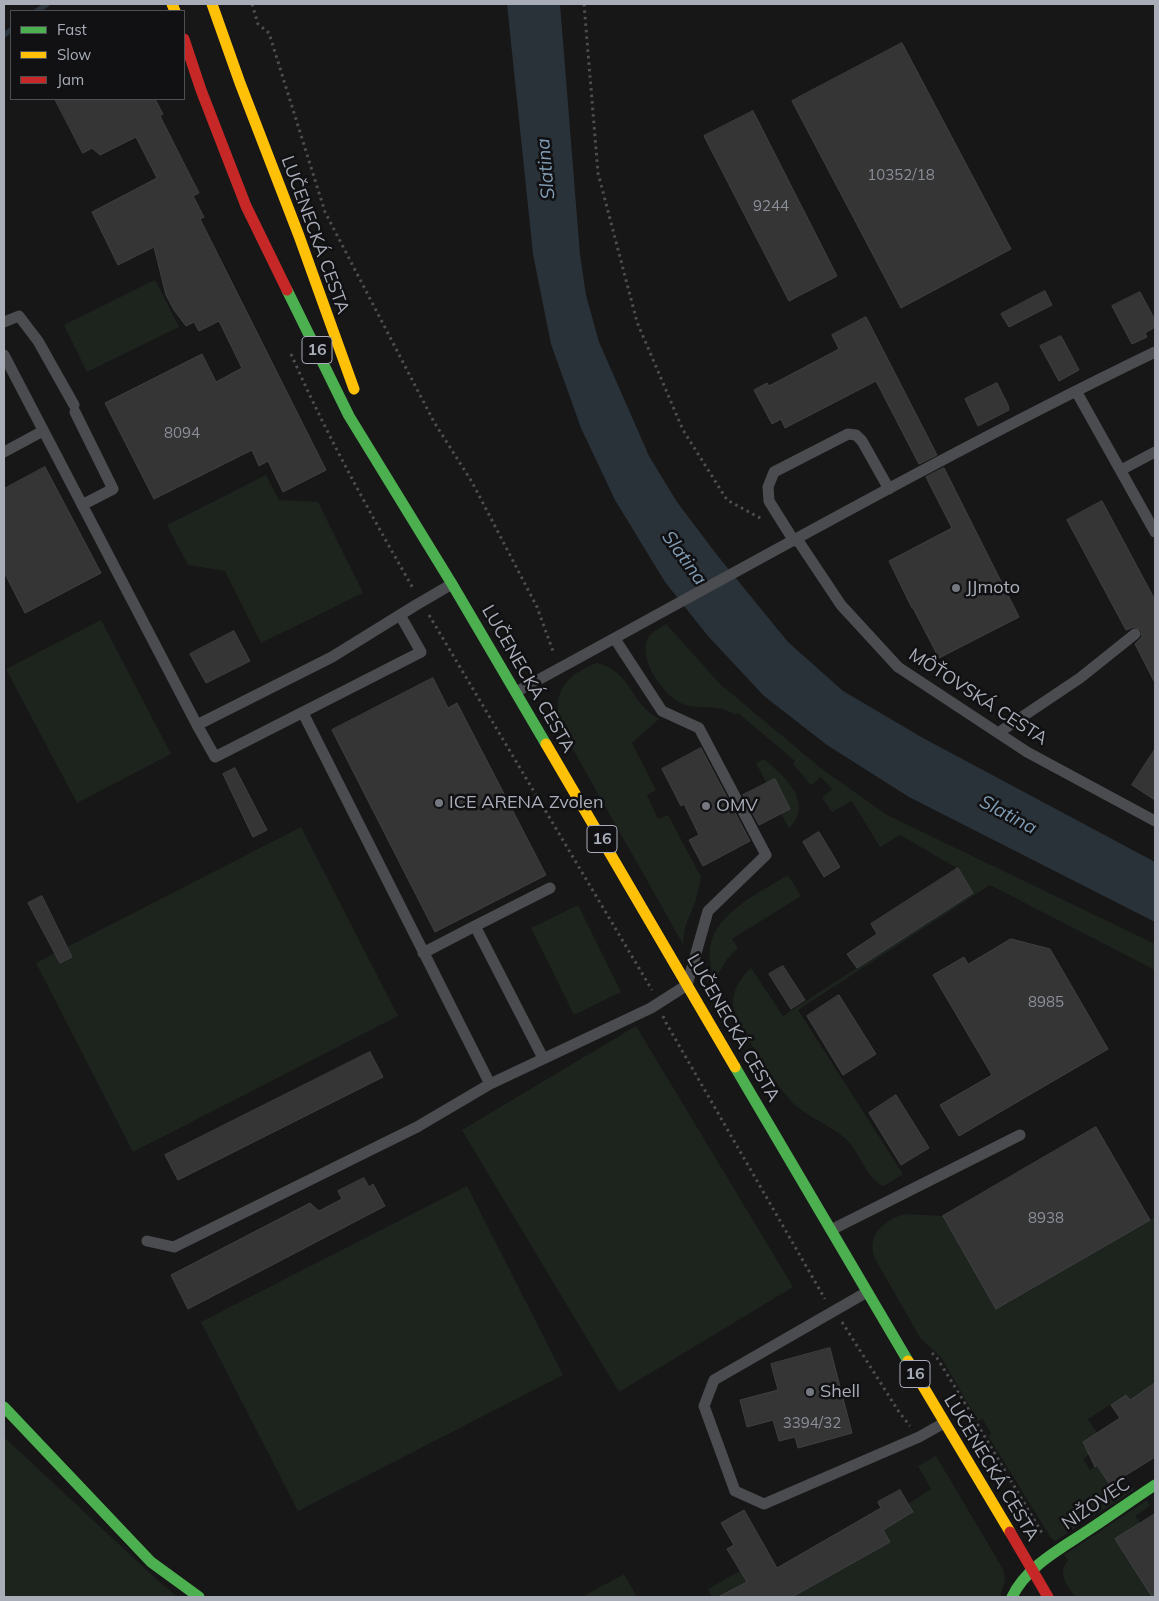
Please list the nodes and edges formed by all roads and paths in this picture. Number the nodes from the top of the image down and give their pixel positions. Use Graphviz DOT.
graph roads {
  1 [pos="212,4"];
  2 [pos="252,4"];
  3 [pos="584,4"];
  4 [pos="185,42"];
  5 [pos="4,322"];
  6 [pos="1155,352"];
  7 [pos="290,353"];
  8 [pos="4,356"];
  9 [pos="7,371"];
  10 [pos="1076,391"];
  11 [pos="359,403"];
  12 [pos="366,422"];
  13 [pos="43,431"];
  14 [pos="4,452"];
  15 [pos="1155,452"];
  16 [pos="1121,470"];
  17 [pos="388,477"];
  18 [pos="889,489"];
  19 [pos="82,505"];
  20 [pos="766,522"];
  21 [pos="1155,532"];
  22 [pos="795,540"];
  23 [pos="452,584"];
  24 [pos="421,602"];
  25 [pos="400,614"];
  26 [pos="1135,634"];
  27 [pos="615,639"];
  28 [pos="560,669"];
  29 [pos="516,692"];
  30 [pos="303,713"];
  31 [pos="197,725"];
  32 [pos="998,733"];
  33 [pos="1155,821"];
  34 [pos="550,888"];
  35 [pos="475,926"];
  36 [pos="423,953"];
  37 [pos="688,985"];
  38 [pos="660,1003"];
  39 [pos="543,1058"];
  40 [pos="490,1084"];
  41 [pos="1020,1135"];
  42 [pos="831,1230"];
  43 [pos="147,1242"];
  44 [pos="867,1292"];
  45 [pos="833,1312"];
  46 [pos="4,1407"];
  47 [pos="944,1423"];
  48 [pos="1155,1485"];
  49 [pos="1032,1570"];
  50 [pos="199,1597"];
  51 [pos="1012,1597"];
  52 [pos="1048,1597"];
  1 -- 11 [label="main road, LUČENECKÁ CESTA / 16"];
  2 -- 28 [label="path"];
  3 -- 20 [label="path"];
  4 -- 17 [label="main road, LUČENECKÁ CESTA / 16"];
  5 -- 19 [label="lane"];
  6 -- 10 [label="lane"];
  7 -- 24 [label="path"];
  8 -- 9 [label="lane"];
  9 -- 13 [label="lane"];
  10 -- 16 [label="lane"];
  10 -- 18 [label="lane"];
  12 -- 17 [label="main road, LUČENECKÁ CESTA / 16"];
  13 -- 14 [label="lane"];
  13 -- 19 [label="lane"];
  15 -- 16 [label="lane"];
  16 -- 21 [label="lane"];
  17 -- 23 [label="main road, LUČENECKÁ CESTA / 16"];
  18 -- 22 [label="lane"];
  18 -- 22 [label="lane, MÔŤOVSKÁ CESTA"];
  19 -- 31 [label="lane"];
  22 -- 27 [label="lane"];
  22 -- 32 [label="lane, MÔŤOVSKÁ CESTA"];
  23 -- 24 [label="lane"];
  23 -- 29 [label="main road, LUČENECKÁ CESTA / 16"];
  24 -- 25 [label="lane"];
  24 -- 38 [label="path"];
  25 -- 30 [label="lane"];
  25 -- 31 [label="lane"];
  26 -- 32 [label="lane"];
  27 -- 28 [label="lane"];
  27 -- 37 [label="lane"];
  28 -- 29 [label="lane"];
  29 -- 37 [label="main road, LUČENECKÁ CESTA / 16"];
  30 -- 31 [label="lane"];
  30 -- 36 [label="lane"];
  32 -- 33 [label="lane, MÔŤOVSKÁ CESTA"];
  34 -- 35 [label="lane"];
  35 -- 36 [label="lane"];
  35 -- 39 [label="lane"];
  36 -- 40 [label="lane"];
  37 -- 38 [label="lane"];
  37 -- 42 [label="main road, LUČENECKÁ CESTA / 16"];
  38 -- 39 [label="lane"];
  38 -- 45 [label="path"];
  39 -- 40 [label="lane"];
  40 -- 43 [label="lane"];
  41 -- 42 [label="lane"];
  42 -- 44 [label="main road, LUČENECKÁ CESTA / 16"];
  44 -- 45 [label="lane"];
  44 -- 47 [label="main road, LUČENECKÁ CESTA / 16"];
  45 -- 47 [label="lane"];
  46 -- 50 [label="main road"];
  47 -- 49 [label="main road, LUČENECKÁ CESTA / 16"];
  48 -- 49 [label="main road, NIŽOVEC"];
  49 -- 51 [label="main road, NIŽOVEC"];
  49 -- 52 [label="main road, LUČENECKÁ CESTA / 16"];
}
